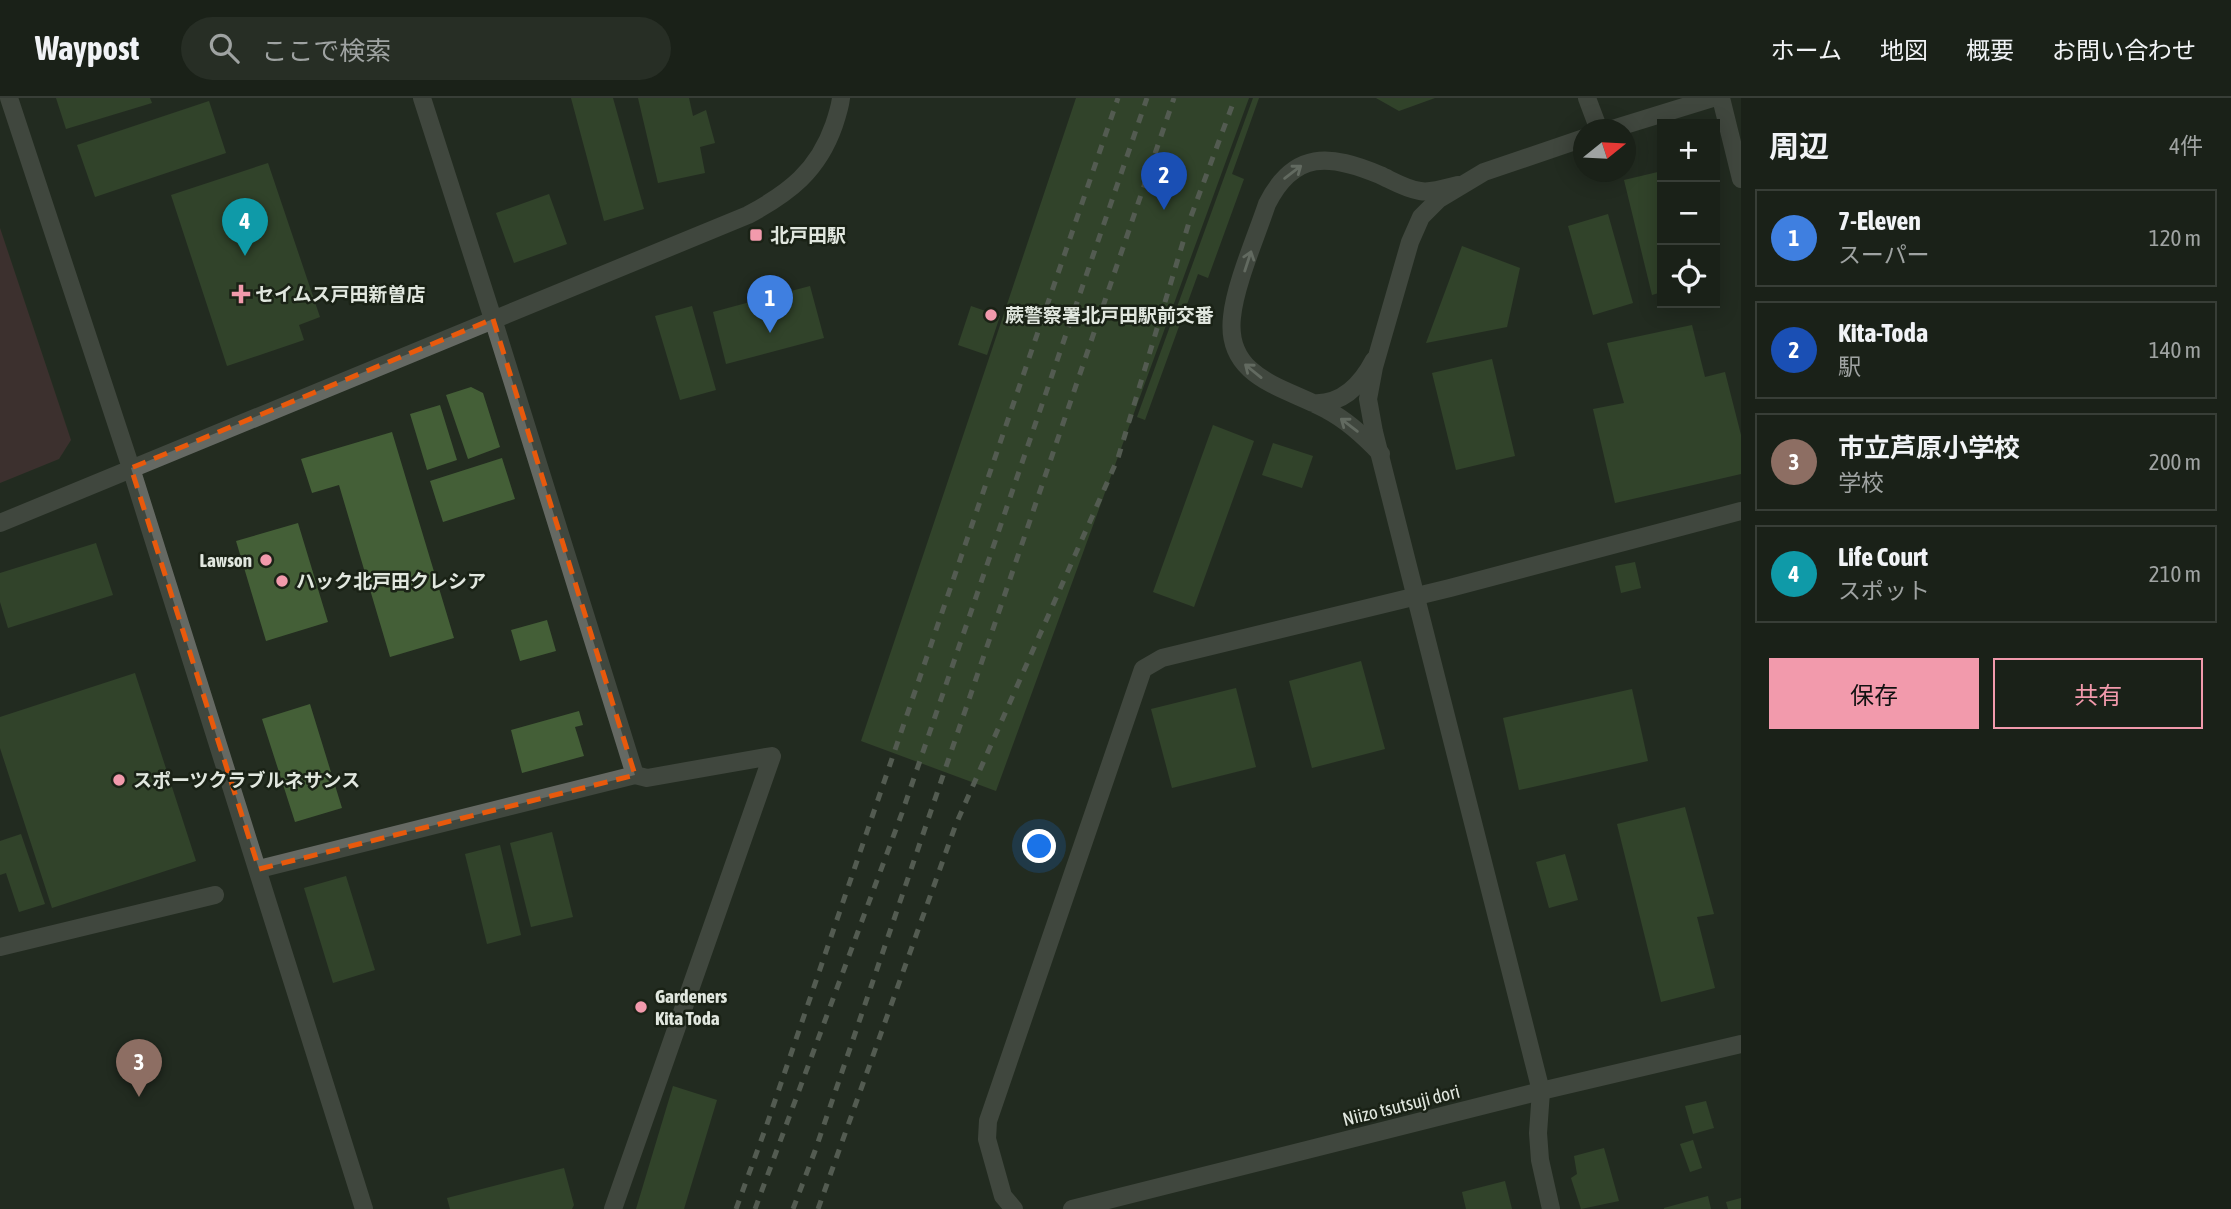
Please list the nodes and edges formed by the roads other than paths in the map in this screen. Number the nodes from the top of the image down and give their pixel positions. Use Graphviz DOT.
graph roads {
  1 [pos="9,98"];
  2 [pos="422,98"];
  3 [pos="841,98"];
  4 [pos="1587,98"];
  5 [pos="1713,98"];
  6 [pos="1721,98"];
  7 [pos="1594,119"];
  8 [pos="1636,122"];
  9 [pos="1573,142"];
  10 [pos="1741,179"];
  11 [pos="1461,184"];
  12 [pos="493,319"];
  13 [pos="1378,353"];
  14 [pos="1313,403"];
  15 [pos="1381,454"];
  16 [pos="131,468"];
  17 [pos="1741,511"];
  18 [pos="0,523"];
  19 [pos="1417,596"];
  20 [pos="635,775"];
  21 [pos="259,869"];
  22 [pos="215,895"];
  23 [pos="1,944"];
  24 [pos="1741,1044"];
  25 [pos="1541,1091"];
  26 [pos="364,1209"];
  27 [pos="613,1209"];
  28 [pos="1014,1209"];
  29 [pos="1072,1209"];
  30 [pos="1551,1209"];
  1 -- 16 [label="street"];
  2 -- 12 [label="street"];
  3 -- 12 [label="street"];
  4 -- 7 [label="street"];
  5 -- 8 [label="street"];
  6 -- 10 [label="street"];
  9 -- 11 [label="street"];
  11 -- 13 [label="street"];
  14 -- 11 [label="street, one-way"];
  12 -- 16 [label="street"];
  12 -- 20 [label="street"];
  13 -- 14 [label="street"];
  13 -- 15 [label="street"];
  15 -- 14 [label="street, one-way"];
  15 -- 19 [label="street"];
  16 -- 18 [label="street"];
  16 -- 21 [label="street"];
  17 -- 19 [label="street"];
  19 -- 25 [label="street"];
  19 -- 28 [label="street"];
  20 -- 21 [label="street"];
  20 -- 27 [label="street"];
  21 -- 26 [label="street"];
  22 -- 23 [label="street"];
  24 -- 25 [label="street, Niizo tsutsuji dori"];
  25 -- 29 [label="street, Niizo tsutsuji dori"];
  25 -- 30 [label="street"];
}
